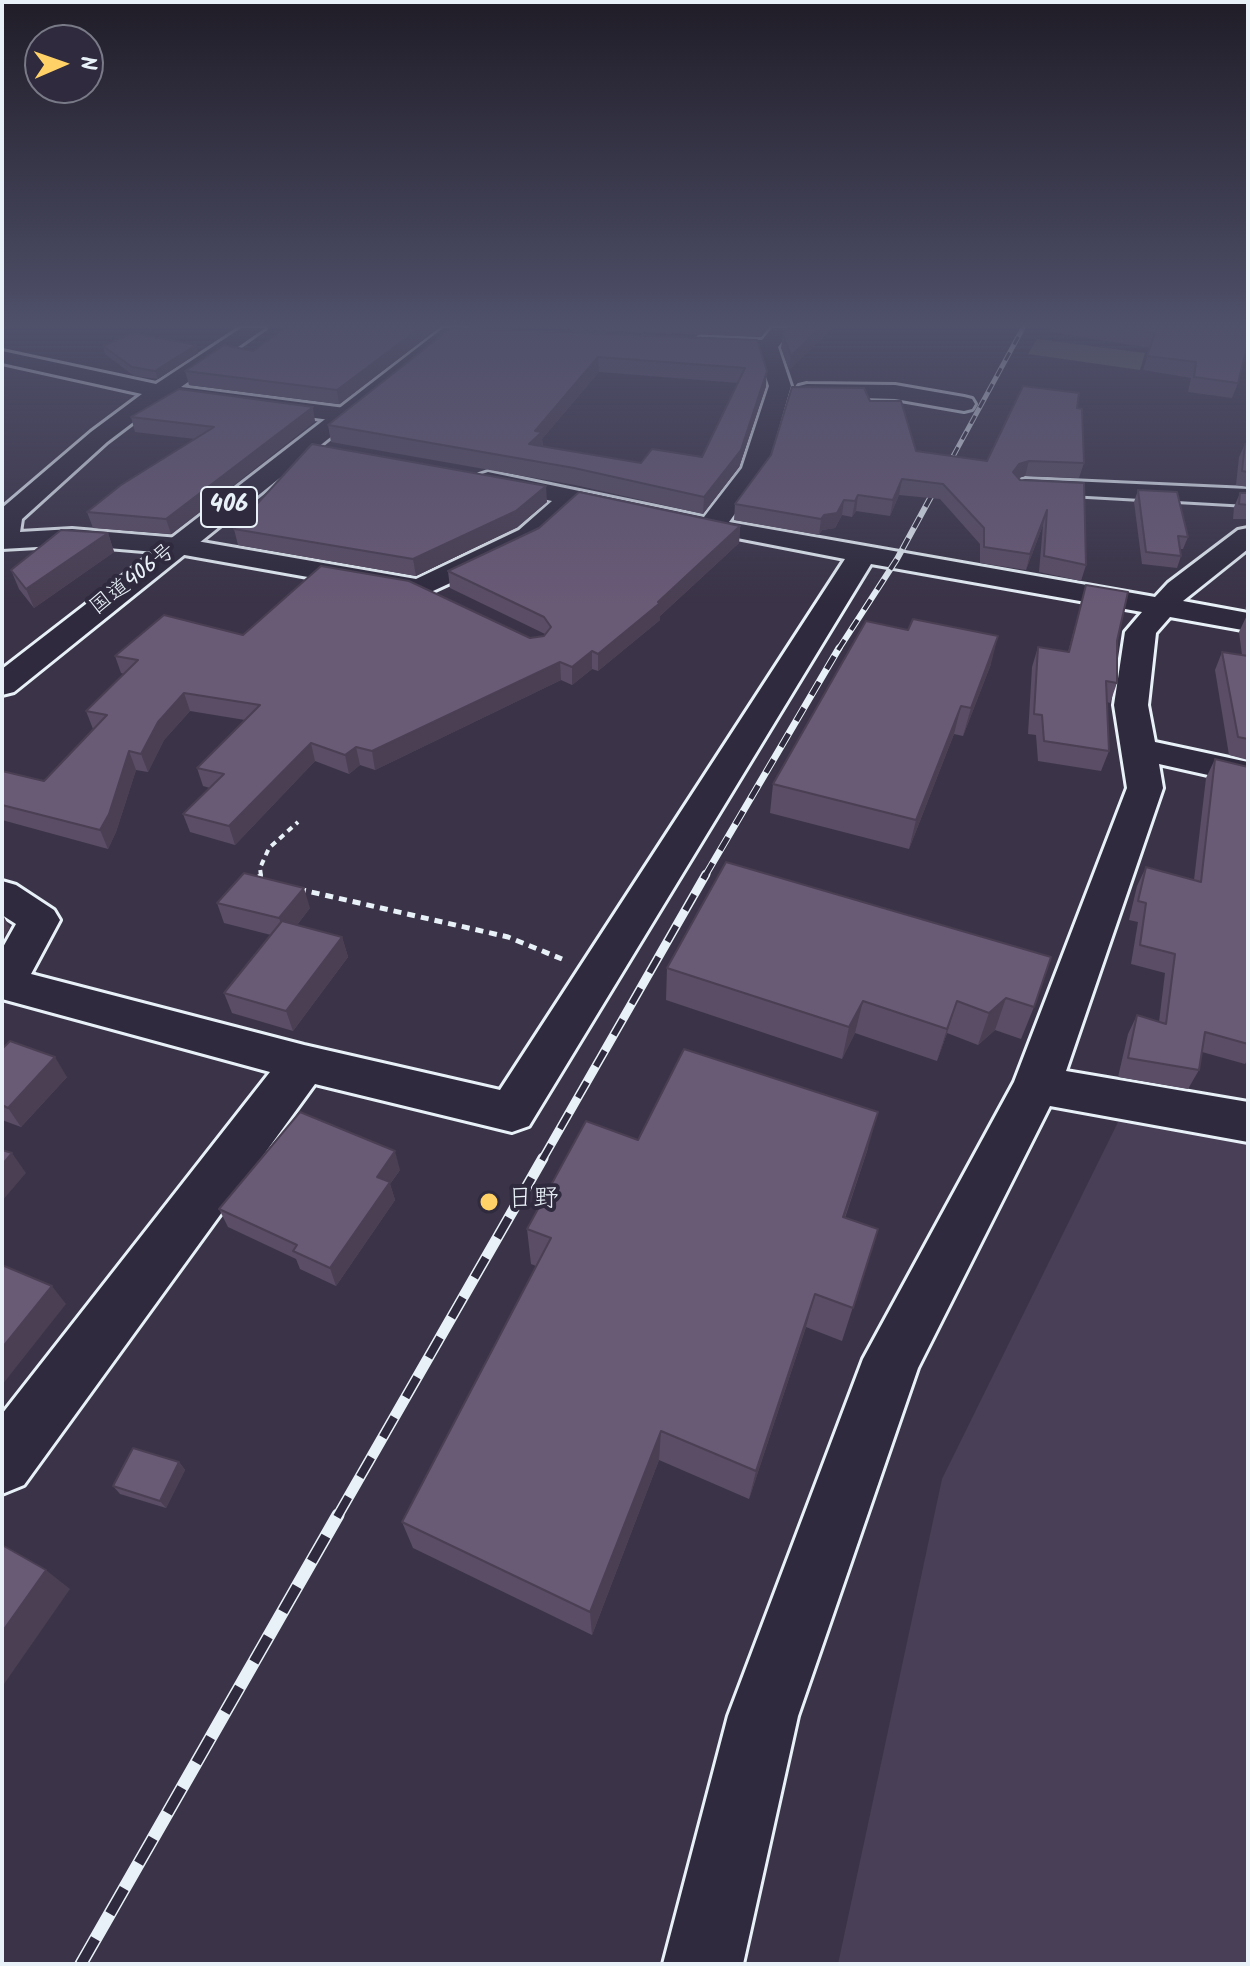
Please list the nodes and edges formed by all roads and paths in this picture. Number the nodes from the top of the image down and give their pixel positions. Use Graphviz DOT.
graph roads {
  1 [pos="122,420"];
  2 [pos="339,420"];
  3 [pos="769,420"];
  4 [pos="305,447"];
  5 [pos="334,453"];
  6 [pos="469,477"];
  7 [pos="1025,487"];
  8 [pos="574,496"];
  9 [pos="1248,497"];
  10 [pos="711,527"];
  11 [pos="4,540"];
  12 [pos="1245,540"];
  13 [pos="179,546"];
  14 [pos="864,552"];
  15 [pos="420,588"];
  16 [pos="448,602"];
  17 [pos="1162,605"];
  18 [pos="1248,622"];
  19 [pos="2,685"];
  20 [pos="1140,749"];
  21 [pos="1248,773"];
  22 [pos="298,822"];
  23 [pos="275,884"];
  24 [pos="291,887"];
  25 [pos="2,895"];
  26 [pos="597,973"];
  27 [pos="4,983"];
  28 [pos="304,1063"];
  29 [pos="1037,1085"];
  30 [pos="1248,1122"];
  31 [pos="2,1463"];
  32 [pos="703,1964"];
  1 -- 11 [label="main road"];
  2 -- 4 [label="main road, 国道406号 / 406"];
  3 -- 10 [label="main road"];
  4 -- 5 [label="main road"];
  4 -- 13 [label="main road, 国道406号 / 406"];
  6 -- 8 [label="main road"];
  7 -- 9 [label="main road"];
  8 -- 10 [label="main road"];
  8 -- 15 [label="main road"];
  10 -- 14 [label="main road"];
  11 -- 13 [label="main road"];
  12 -- 17 [label="main road"];
  13 -- 15 [label="main road"];
  13 -- 19 [label="main road, 国道406号 / 406"];
  14 -- 17 [label="main road"];
  14 -- 26 [label="main road"];
  15 -- 16 [label="main road"];
  17 -- 18 [label="main road"];
  17 -- 20 [label="main road"];
  20 -- 21 [label="main road"];
  20 -- 29 [label="main road"];
  22 -- 23 [label="path"];
  24 -- 26 [label="path"];
  25 -- 27 [label="main road"];
  26 -- 28 [label="main road"];
  27 -- 28 [label="main road"];
  28 -- 31 [label="main road"];
  29 -- 30 [label="main road"];
  29 -- 32 [label="main road"];
}
